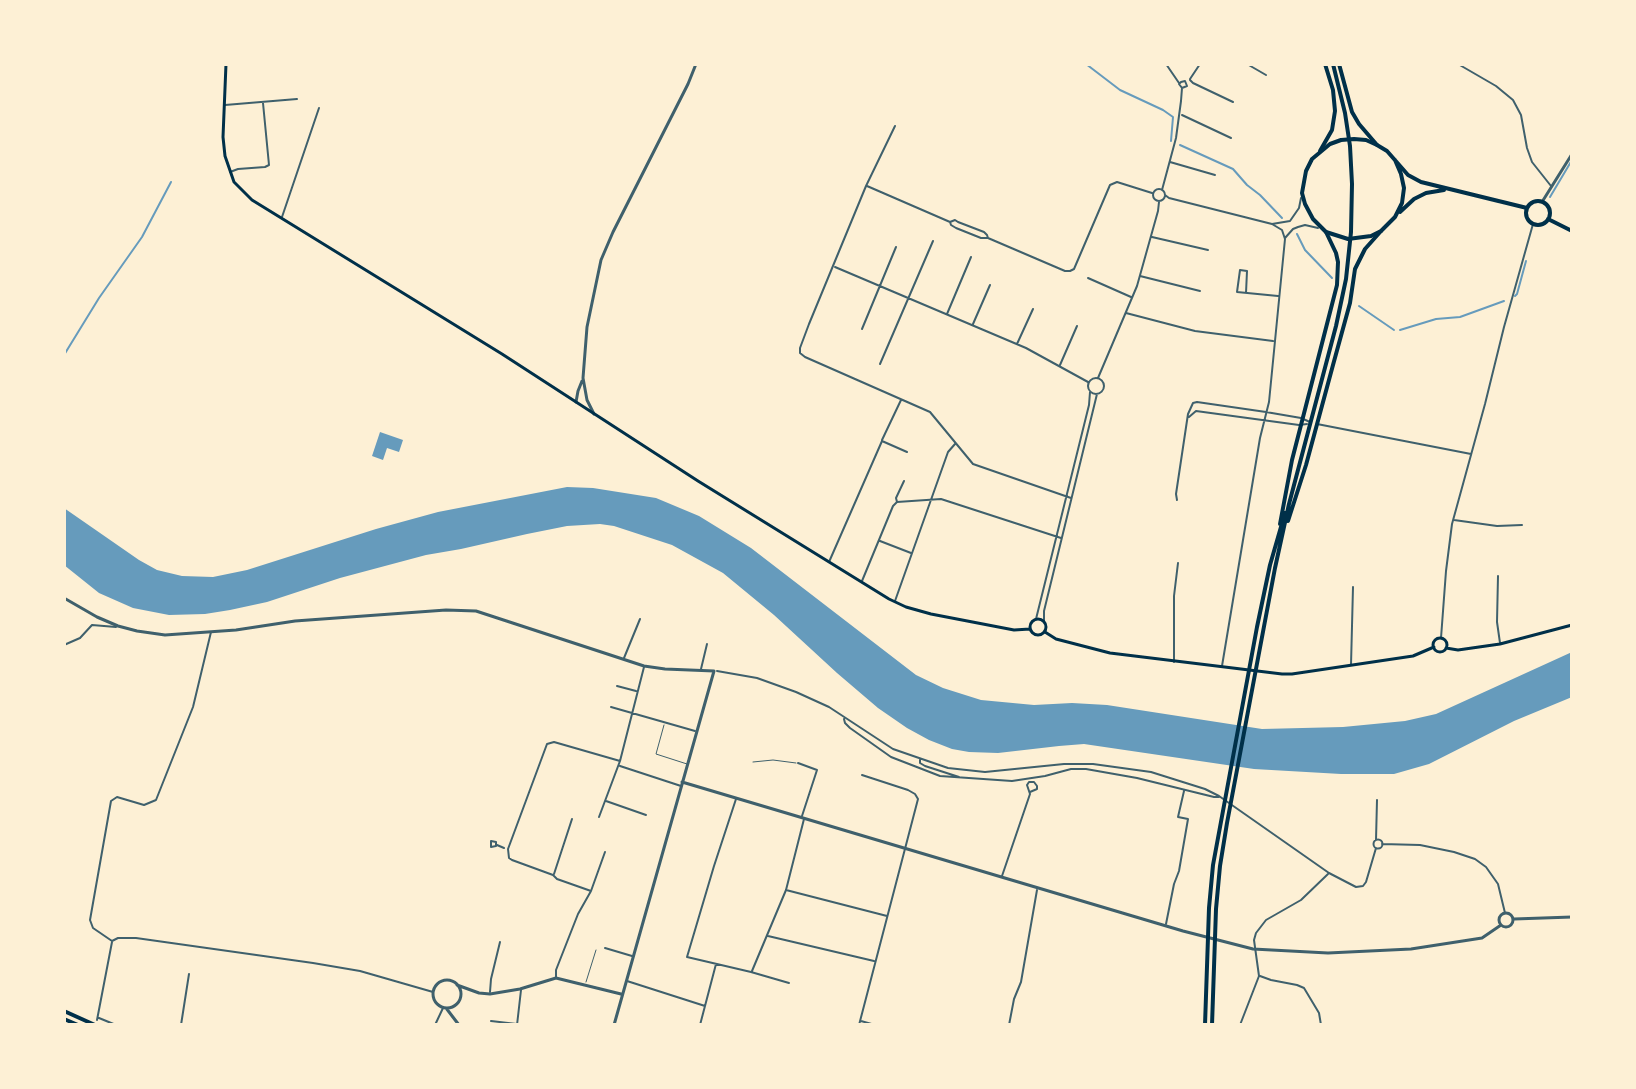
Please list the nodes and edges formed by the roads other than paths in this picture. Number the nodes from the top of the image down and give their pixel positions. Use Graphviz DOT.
graph roads {
  1 [pos="226,64"];
  2 [pos="696,64"];
  3 [pos="1166,64"];
  4 [pos="1200,64"];
  5 [pos="1247,64"];
  6 [pos="1325,64"];
  7 [pos="1333,64"];
  8 [pos="1339,64"];
  9 [pos="1458,64"];
  10 [pos="1266,75"];
  11 [pos="1188,81"];
  12 [pos="1180,83"];
  13 [pos="1182,88"];
  14 [pos="297,99"];
  15 [pos="1233,102"];
  16 [pos="263,103"];
  17 [pos="225,105"];
  18 [pos="319,108"];
  19 [pos="1179,114"];
  20 [pos="895,126"];
  21 [pos="1231,138"];
  22 [pos="1377,145"];
  23 [pos="1320,151"];
  24 [pos="1572,154"];
  25 [pos="1395,160"];
  26 [pos="1170,162"];
  27 [pos="229,172"];
  28 [pos="1215,175"];
  29 [pos="866,186"];
  30 [pos="1551,186"];
  31 [pos="1162,190"];
  32 [pos="1451,190"];
  33 [pos="1152,193"];
  34 [pos="1302,193"];
  35 [pos="1165,195"];
  36 [pos="1159,202"];
  37 [pos="1542,202"];
  38 [pos="1527,208"];
  39 [pos="1395,217"];
  40 [pos="281,218"];
  41 [pos="1548,219"];
  42 [pos="950,222"];
  43 [pos="1272,224"];
  44 [pos="1533,224"];
  45 [pos="1324,230"];
  46 [pos="1381,231"];
  47 [pos="1572,231"];
  48 [pos="1152,237"];
  49 [pos="988,238"];
  50 [pos="1285,239"];
  51 [pos="933,241"];
  52 [pos="896,247"];
  53 [pos="1208,250"];
  54 [pos="971,257"];
  55 [pos="833,267"];
  56 [pos="1140,276"];
  57 [pos="1088,278"];
  58 [pos="990,285"];
  59 [pos="880,286"];
  60 [pos="1200,291"];
  61 [pos="1246,293"];
  62 [pos="1279,296"];
  63 [pos="1132,297"];
  64 [pos="909,299"];
  65 [pos="1033,309"];
  66 [pos="1125,313"];
  67 [pos="947,314"];
  68 [pos="973,325"];
  69 [pos="1077,326"];
  70 [pos="862,329"];
  71 [pos="1275,341"];
  72 [pos="1017,344"];
  73 [pos="880,364"];
  74 [pos="1060,365"];
  75 [pos="583,378"];
  76 [pos="1098,378"];
  77 [pos="1088,382"];
  78 [pos="578,391"];
  79 [pos="1090,392"];
  80 [pos="586,393"];
  81 [pos="1097,394"];
  82 [pos="566,395"];
  83 [pos="901,400"];
  84 [pos="576,402"];
  85 [pos="1266,412"];
  86 [pos="594,414"];
  87 [pos="1188,418"];
  88 [pos="1264,420"];
  89 [pos="1314,424"];
  90 [pos="882,441"];
  91 [pos="955,444"];
  92 [pos="907,452"];
  93 [pos="1471,454"];
  94 [pos="904,481"];
  95 [pos="1069,497"];
  96 [pos="931,499"];
  97 [pos="1177,500"];
  98 [pos="897,502"];
  99 [pos="1453,520"];
  100 [pos="1522,525"];
  101 [pos="1280,534"];
  102 [pos="1059,538"];
  103 [pos="880,541"];
  104 [pos="912,554"];
  105 [pos="829,562"];
  106 [pos="1178,563"];
  107 [pos="1498,576"];
  108 [pos="861,582"];
  109 [pos="1353,587"];
  110 [pos="64,598"];
  111 [pos="895,602"];
  112 [pos="640,619"];
  113 [pos="1036,619"];
  114 [pos="1044,621"];
  115 [pos="1572,625"];
  116 [pos="118,626"];
  117 [pos="1030,629"];
  118 [pos="211,632"];
  119 [pos="1045,632"];
  120 [pos="1441,638"];
  121 [pos="707,644"];
  122 [pos="1500,644"];
  123 [pos="64,645"];
  124 [pos="1434,647"];
  125 [pos="1446,648"];
  126 [pos="624,659"];
  127 [pos="1174,662"];
  128 [pos="1351,665"];
  129 [pos="644,666"];
  130 [pos="1222,667"];
  131 [pos="701,670"];
  132 [pos="714,671"];
  133 [pos="617,686"];
  134 [pos="637,691"];
  135 [pos="611,707"];
  136 [pos="632,713"];
  137 [pos="844,718"];
  138 [pos="665,723"];
  139 [pos="697,731"];
  140 [pos="920,760"];
  141 [pos="620,761"];
  142 [pos="753,762"];
  143 [pos="798,763"];
  144 [pos="688,764"];
  145 [pos="619,766"];
  146 [pos="862,775"];
  147 [pos="1039,777"];
  148 [pos="961,778"];
  149 [pos="1022,779"];
  150 [pos="1035,783"];
  151 [pos="682,784"];
  152 [pos="1028,784"];
  153 [pos="1184,790"];
  154 [pos="1030,792"];
  155 [pos="1219,796"];
  156 [pos="737,798"];
  157 [pos="605,800"];
  158 [pos="1377,800"];
  159 [pos="646,815"];
  160 [pos="599,817"];
  161 [pos="803,818"];
  162 [pos="572,819"];
  163 [pos="1376,840"];
  164 [pos="1382,844"];
  165 [pos="496,845"];
  166 [pos="504,848"];
  167 [pos="906,848"];
  168 [pos="1376,848"];
  169 [pos="605,852"];
  170 [pos="1329,873"];
  171 [pos="553,875"];
  172 [pos="1002,877"];
  173 [pos="1037,888"];
  174 [pos="786,890"];
  175 [pos="591,891"];
  176 [pos="1505,913"];
  177 [pos="888,917"];
  178 [pos="1572,917"];
  179 [pos="1514,919"];
  180 [pos="1501,925"];
  181 [pos="1165,926"];
  182 [pos="767,935"];
  183 [pos="112,941"];
  184 [pos="500,942"];
  185 [pos="605,948"];
  186 [pos="596,950"];
  187 [pos="1256,950"];
  188 [pos="633,956"];
  189 [pos="876,961"];
  190 [pos="716,964"];
  191 [pos="751,972"];
  192 [pos="189,974"];
  193 [pos="1259,976"];
  194 [pos="556,978"];
  195 [pos="626,981"];
  196 [pos="789,983"];
  197 [pos="457,985"];
  198 [pos="586,985"];
  199 [pos="520,989"];
  200 [pos="433,992"];
  201 [pos="490,994"];
  202 [pos="621,994"];
  203 [pos="705,1006"];
  204 [pos="444,1008"];
  205 [pos="64,1011"];
  206 [pos="64,1019"];
  207 [pos="97,1021"];
  208 [pos="491,1021"];
  209 [pos="859,1023"];
  210 [pos="78,1025"];
  211 [pos="116,1025"];
  212 [pos="181,1025"];
  213 [pos="435,1025"];
  214 [pos="459,1025"];
  215 [pos="517,1025"];
  216 [pos="525,1025"];
  217 [pos="614,1025"];
  218 [pos="700,1025"];
  219 [pos="875,1025"];
  220 [pos="1009,1025"];
  221 [pos="1205,1025"];
  222 [pos="1212,1025"];
  223 [pos="1240,1025"];
  224 [pos="1321,1025"];
  1 -- 17 [label="main road"];
  2 -- 75 [label="street"];
  3 -- 12 [label="street"];
  4 -- 11 [label="street"];
  5 -- 10 [label="street"];
  6 -- 23 [label="main road"];
  7 -- 101 [label="main road"];
  8 -- 22 [label="main road"];
  9 -- 30 [label="street"];
  11 -- 12 [label="street"];
  11 -- 13 [label="street"];
  11 -- 15 [label="street"];
  12 -- 13 [label="street"];
  13 -- 19 [label="street"];
  14 -- 16 [label="street"];
  16 -- 17 [label="street"];
  16 -- 27 [label="street"];
  17 -- 27 [label="main road"];
  18 -- 40 [label="street"];
  19 -- 21 [label="street"];
  19 -- 26 [label="street"];
  20 -- 29 [label="street"];
  22 -- 23 [label="main road"];
  22 -- 25 [label="main road"];
  23 -- 34 [label="main road"];
  24 -- 30 [label="street"];
  25 -- 32 [label="main road"];
  25 -- 39 [label="main road"];
  26 -- 28 [label="street"];
  26 -- 31 [label="street"];
  27 -- 40 [label="main road"];
  29 -- 42 [label="street"];
  29 -- 55 [label="street"];
  30 -- 37 [label="street"];
  31 -- 33 [label="street"];
  31 -- 35 [label="street"];
  32 -- 38 [label="main road"];
  32 -- 39 [label="main road"];
  33 -- 36 [label="street"];
  33 -- 49 [label="street"];
  34 -- 43 [label="street"];
  34 -- 45 [label="main road"];
  35 -- 36 [label="street"];
  35 -- 43 [label="street"];
  36 -- 48 [label="street"];
  37 -- 38 [label="main road"];
  37 -- 41 [label="main road"];
  38 -- 44 [label="main road"];
  39 -- 46 [label="main road"];
  40 -- 82 [label="main road"];
  41 -- 44 [label="main road"];
  41 -- 47 [label="main road"];
  42 -- 49 [label="street"];
  42 -- 49 [label="street"];
  43 -- 50 [label="street"];
  44 -- 93 [label="street"];
  45 -- 46 [label="main road"];
  45 -- 50 [label="street"];
  45 -- 101 [label="main road"];
  46 -- 101 [label="main road"];
  48 -- 53 [label="street"];
  48 -- 56 [label="street"];
  50 -- 62 [label="street"];
  51 -- 64 [label="street"];
  52 -- 59 [label="street"];
  54 -- 67 [label="street"];
  55 -- 59 [label="street"];
  55 -- 83 [label="street"];
  56 -- 60 [label="street"];
  56 -- 63 [label="street"];
  57 -- 63 [label="street"];
  58 -- 68 [label="street"];
  59 -- 64 [label="street"];
  59 -- 70 [label="street"];
  61 -- 61 [label="street"];
  61 -- 62 [label="street"];
  62 -- 71 [label="street"];
  63 -- 66 [label="street"];
  64 -- 67 [label="street"];
  64 -- 73 [label="street"];
  65 -- 72 [label="street"];
  66 -- 71 [label="street"];
  66 -- 76 [label="street"];
  67 -- 68 [label="street"];
  68 -- 72 [label="street"];
  69 -- 74 [label="street"];
  71 -- 85 [label="street"];
  72 -- 74 [label="street"];
  74 -- 77 [label="street"];
  75 -- 78 [label="street"];
  75 -- 80 [label="street"];
  76 -- 77 [label="street"];
  76 -- 81 [label="street"];
  77 -- 79 [label="street"];
  78 -- 82 [label="street"];
  78 -- 84 [label="street"];
  79 -- 81 [label="street"];
  79 -- 95 [label="street"];
  80 -- 84 [label="street"];
  80 -- 86 [label="street"];
  81 -- 95 [label="street"];
  82 -- 84 [label="main road"];
  83 -- 90 [label="street"];
  83 -- 91 [label="street"];
  84 -- 86 [label="main road"];
  85 -- 87 [label="street"];
  85 -- 88 [label="street"];
  85 -- 89 [label="street"];
  86 -- 105 [label="main road"];
  87 -- 88 [label="street"];
  87 -- 97 [label="street"];
  88 -- 89 [label="street"];
  88 -- 130 [label="street"];
  89 -- 93 [label="street"];
  90 -- 92 [label="street"];
  90 -- 105 [label="street"];
  91 -- 95 [label="street"];
  91 -- 96 [label="street"];
  93 -- 99 [label="street"];
  94 -- 98 [label="street"];
  95 -- 102 [label="street"];
  96 -- 98 [label="street"];
  96 -- 102 [label="street"];
  96 -- 104 [label="street"];
  98 -- 103 [label="street"];
  99 -- 100 [label="street"];
  99 -- 120 [label="street"];
  101 -- 221 [label="main road"];
  101 -- 222 [label="main road"];
  102 -- 113 [label="street"];
  102 -- 114 [label="street"];
  103 -- 104 [label="street"];
  103 -- 108 [label="street"];
  104 -- 111 [label="street"];
  105 -- 108 [label="main road"];
  106 -- 127 [label="street"];
  107 -- 122 [label="street"];
  108 -- 111 [label="main road"];
  109 -- 128 [label="street"];
  110 -- 116 [label="street"];
  111 -- 117 [label="main road"];
  112 -- 126 [label="street"];
  113 -- 114 [label="main road"];
  113 -- 117 [label="main road"];
  114 -- 119 [label="main road"];
  115 -- 122 [label="main road"];
  116 -- 118 [label="street"];
  116 -- 123 [label="street"];
  117 -- 119 [label="main road"];
  118 -- 126 [label="street"];
  118 -- 183 [label="street"];
  119 -- 127 [label="main road"];
  120 -- 124 [label="main road"];
  120 -- 125 [label="main road"];
  121 -- 131 [label="street"];
  122 -- 125 [label="main road"];
  124 -- 125 [label="main road"];
  124 -- 128 [label="main road"];
  126 -- 129 [label="street"];
  127 -- 130 [label="main road"];
  128 -- 130 [label="main road"];
  129 -- 131 [label="street"];
  129 -- 134 [label="street"];
  131 -- 132 [label="street"];
  132 -- 137 [label="street"];
  132 -- 139 [label="street"];
  133 -- 134 [label="street"];
  134 -- 136 [label="street"];
  135 -- 136 [label="street"];
  136 -- 138 [label="street"];
  136 -- 141 [label="street"];
  137 -- 140 [label="street"];
  137 -- 148 [label="street"];
  138 -- 139 [label="street"];
  138 -- 144 [label="lane"];
  139 -- 144 [label="street"];
  140 -- 148 [label="street"];
  140 -- 155 [label="street"];
  141 -- 145 [label="street"];
  141 -- 171 [label="street"];
  142 -- 143 [label="lane"];
  143 -- 161 [label="street"];
  144 -- 151 [label="street"];
  145 -- 151 [label="street"];
  145 -- 157 [label="street"];
  146 -- 167 [label="street"];
  147 -- 149 [label="street"];
  147 -- 150 [label="street"];
  147 -- 153 [label="street"];
  148 -- 149 [label="street"];
  149 -- 152 [label="street"];
  150 -- 152 [label="street"];
  150 -- 154 [label="street"];
  151 -- 156 [label="street"];
  151 -- 188 [label="street"];
  152 -- 154 [label="street"];
  153 -- 155 [label="street"];
  153 -- 181 [label="street"];
  154 -- 172 [label="street"];
  155 -- 170 [label="street"];
  156 -- 161 [label="street"];
  156 -- 190 [label="street"];
  157 -- 159 [label="street"];
  157 -- 160 [label="street"];
  158 -- 163 [label="street"];
  161 -- 167 [label="street"];
  161 -- 174 [label="street"];
  162 -- 171 [label="street"];
  163 -- 164 [label="street"];
  163 -- 168 [label="street"];
  164 -- 168 [label="street"];
  164 -- 176 [label="street"];
  165 -- 166 [label="street"];
  167 -- 172 [label="street"];
  167 -- 177 [label="street"];
  168 -- 170 [label="street"];
  169 -- 175 [label="street"];
  170 -- 187 [label="street"];
  171 -- 175 [label="street"];
  172 -- 173 [label="street"];
  173 -- 181 [label="street"];
  173 -- 220 [label="street"];
  174 -- 177 [label="street"];
  174 -- 182 [label="street"];
  175 -- 194 [label="street"];
  176 -- 179 [label="street"];
  176 -- 180 [label="street"];
  177 -- 189 [label="street"];
  178 -- 179 [label="street"];
  179 -- 180 [label="street"];
  180 -- 187 [label="street"];
  181 -- 187 [label="street"];
  182 -- 189 [label="street"];
  182 -- 191 [label="street"];
  183 -- 200 [label="street"];
  183 -- 207 [label="street"];
  184 -- 201 [label="street"];
  185 -- 188 [label="street"];
  186 -- 198 [label="lane"];
  187 -- 193 [label="street"];
  188 -- 195 [label="street"];
  189 -- 209 [label="street"];
  190 -- 191 [label="street"];
  190 -- 203 [label="street"];
  191 -- 196 [label="street"];
  192 -- 212 [label="street"];
  193 -- 223 [label="street"];
  193 -- 224 [label="street"];
  194 -- 198 [label="street"];
  194 -- 199 [label="street"];
  195 -- 202 [label="street"];
  195 -- 203 [label="street"];
  197 -- 200 [label="street"];
  197 -- 201 [label="street"];
  197 -- 204 [label="street"];
  198 -- 202 [label="street"];
  199 -- 201 [label="street"];
  199 -- 215 [label="street"];
  200 -- 204 [label="street"];
  202 -- 217 [label="street"];
  203 -- 218 [label="street"];
  204 -- 213 [label="street"];
  204 -- 214 [label="street"];
  205 -- 207 [label="main road"];
  206 -- 210 [label="main road"];
  207 -- 211 [label="street"];
  208 -- 215 [label="street"];
  209 -- 219 [label="street"];
  215 -- 216 [label="street"];
}
